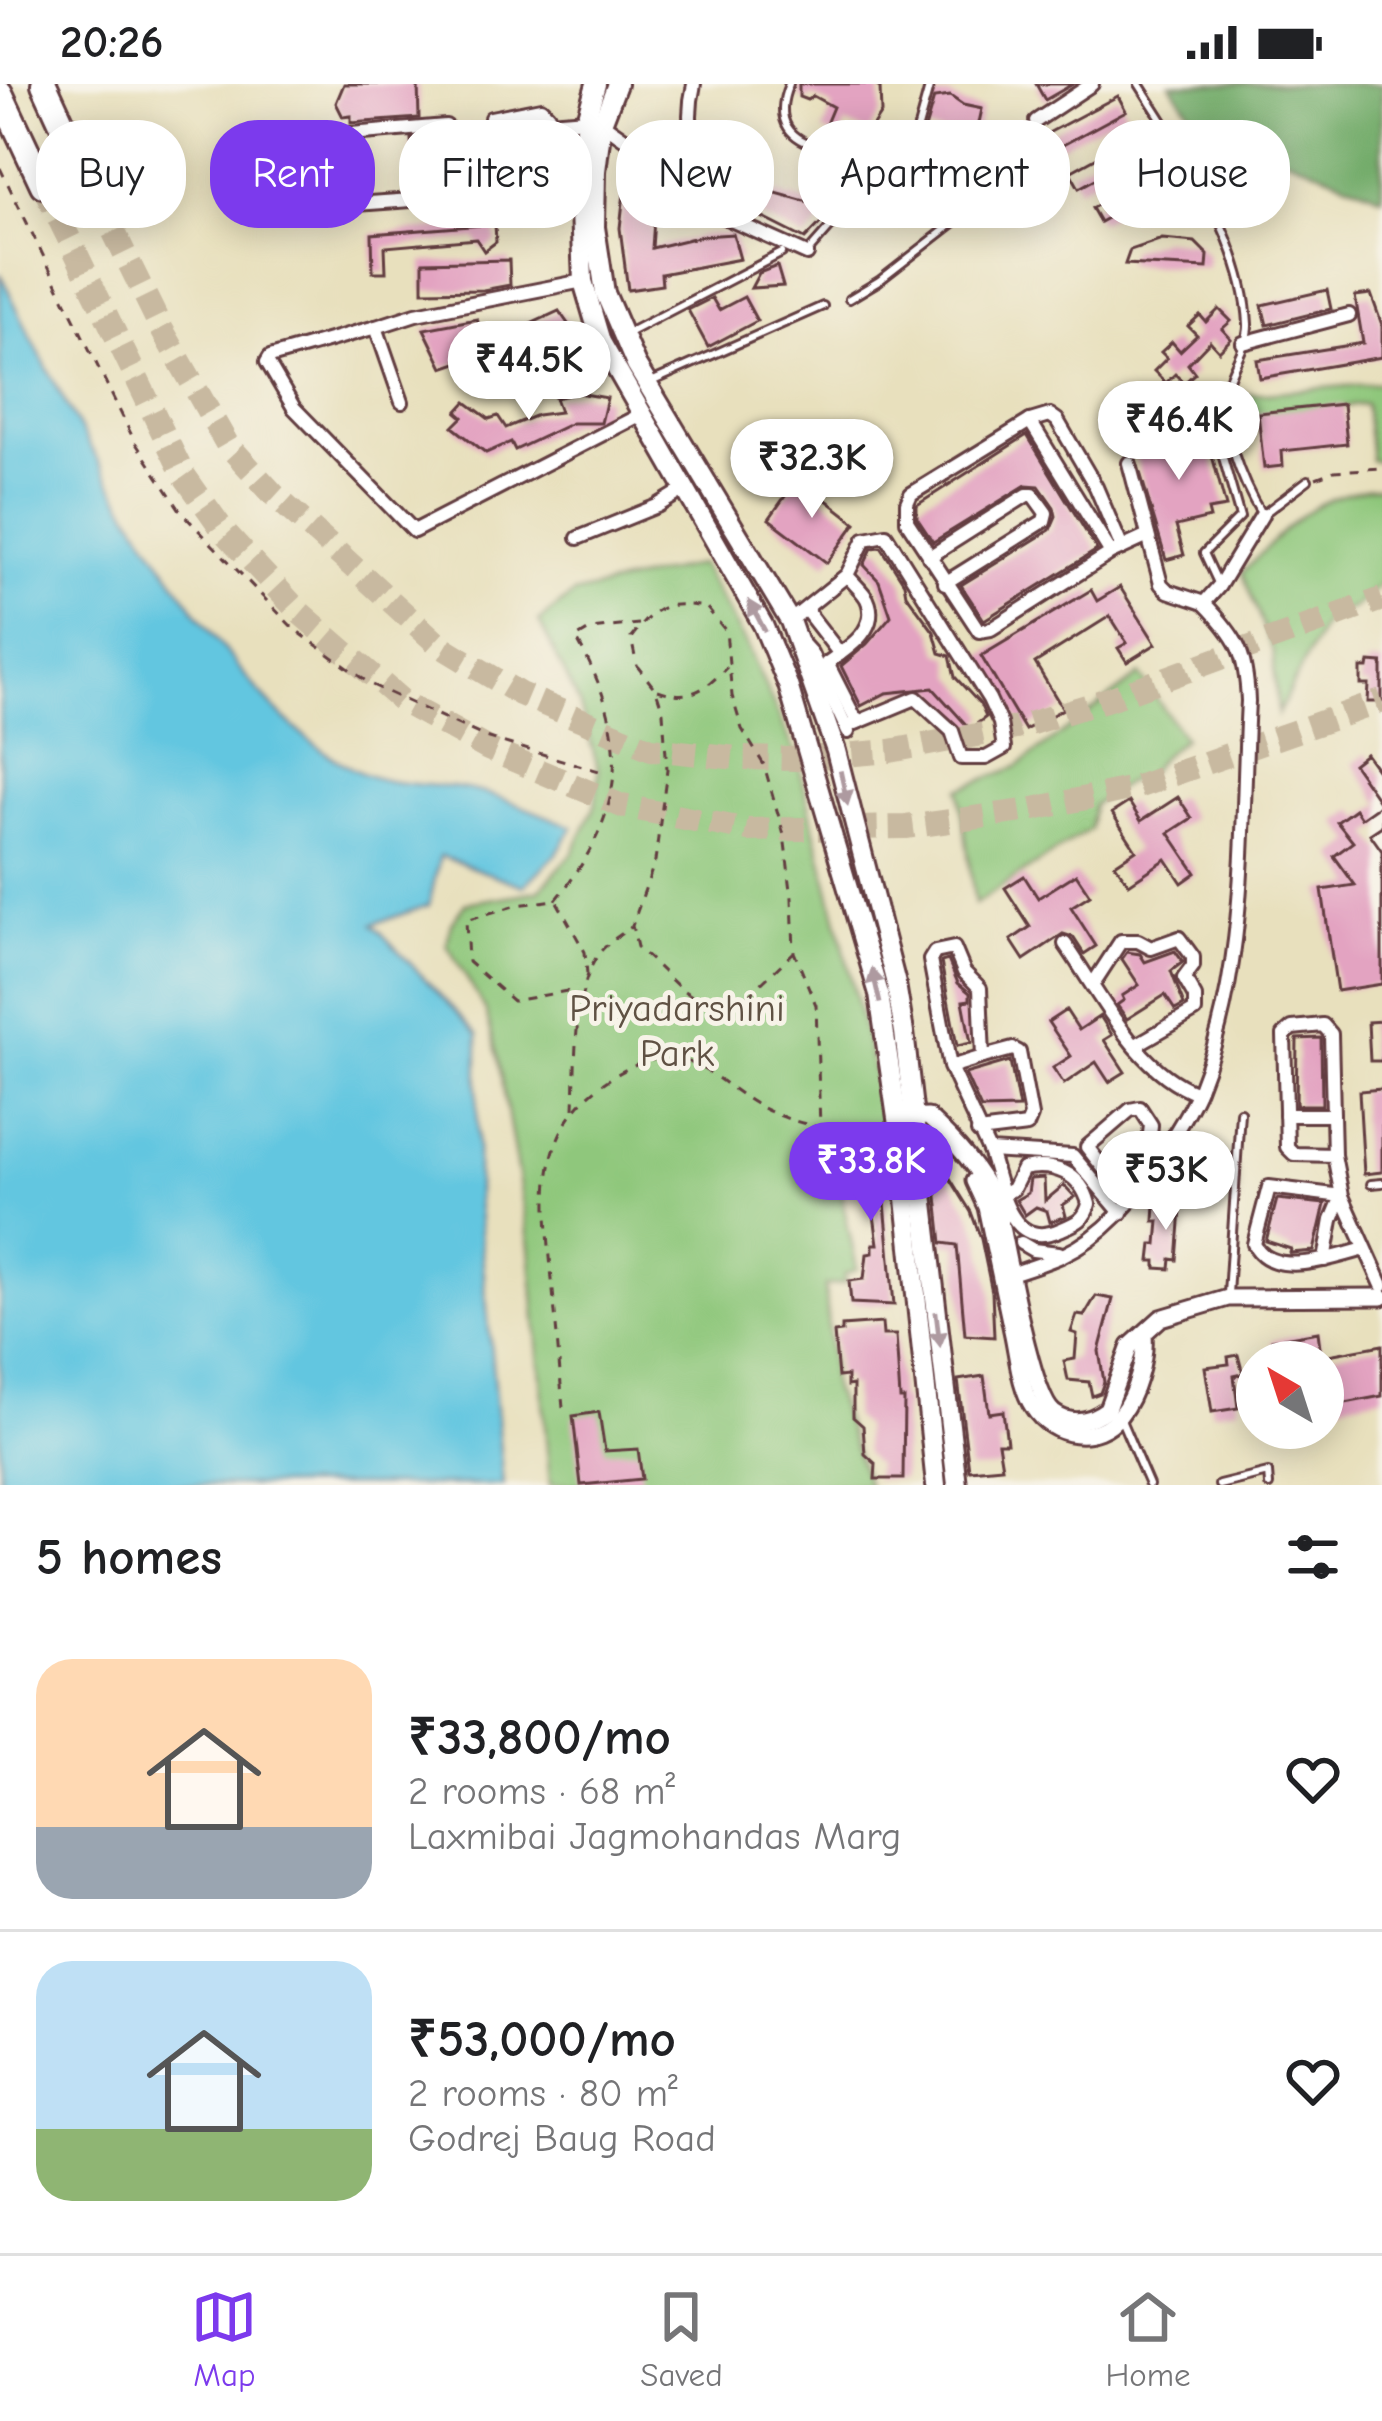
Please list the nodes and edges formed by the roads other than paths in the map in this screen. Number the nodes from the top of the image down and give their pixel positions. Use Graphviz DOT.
graph roads {
  1 [pos="44,84"];
  2 [pos="596,84"];
  3 [pos="617,84"];
  4 [pos="694,84"];
  5 [pos="789,84"];
  6 [pos="930,84"];
  7 [pos="1093,84"];
  8 [pos="1139,84"];
  9 [pos="0,93"];
  10 [pos="60,120"];
  11 [pos="491,120"];
  12 [pos="549,120"];
  13 [pos="689,120"];
  14 [pos="919,120"];
  15 [pos="1038,120"];
  16 [pos="594,121"];
  17 [pos="592,129"];
  18 [pos="616,135"];
  19 [pos="798,135"];
  20 [pos="36,170"];
  21 [pos="462,195"];
  22 [pos="581,228"];
  23 [pos="749,228"];
  24 [pos="830,228"];
  25 [pos="945,228"];
  26 [pos="782,253"];
  27 [pos="807,254"];
  28 [pos="584,281"];
  29 [pos="850,299"];
  30 [pos="824,306"];
  31 [pos="1348,315"];
  32 [pos="376,327"];
  33 [pos="621,336"];
  34 [pos="1243,344"];
  35 [pos="608,355"];
  36 [pos="485,379"];
  37 [pos="638,387"];
  38 [pos="402,402"];
  39 [pos="642,414"];
  40 [pos="1030,422"];
  41 [pos="1156,422"];
  42 [pos="692,458"];
  43 [pos="1129,463"];
  44 [pos="674,470"];
  45 [pos="1308,480"];
  46 [pos="685,489"];
  47 [pos="1262,515"];
  48 [pos="1148,536"];
  49 [pos="578,538"];
  50 [pos="1117,550"];
  51 [pos="929,557"];
  52 [pos="847,575"];
  53 [pos="945,583"];
  54 [pos="1219,586"];
  55 [pos="1204,604"];
  56 [pos="798,622"];
  57 [pos="840,654"];
  58 [pos="850,727"];
  59 [pos="1065,944"];
  60 [pos="1093,984"];
  61 [pos="1136,1046"];
  62 [pos="983,1057"];
  63 [pos="950,1067"];
  64 [pos="1197,1093"];
  65 [pos="1240,1112"];
  66 [pos="1286,1115"];
  67 [pos="1333,1115"];
  68 [pos="903,1122"];
  69 [pos="978,1132"];
  70 [pos="989,1151"];
  71 [pos="1334,1155"];
  72 [pos="1382,1183"];
  73 [pos="1371,1184"];
  74 [pos="1110,1188"];
  75 [pos="1004,1194"];
  76 [pos="1342,1196"];
  77 [pos="1121,1213"];
  78 [pos="1030,1242"];
  79 [pos="1365,1249"];
  80 [pos="1066,1254"];
  81 [pos="1325,1260"];
  82 [pos="1007,1275"];
  83 [pos="1382,1286"];
  84 [pos="1228,1298"];
  85 [pos="1382,1298"];
  86 [pos="1144,1335"];
  87 [pos="934,1373"];
  88 [pos="1120,1417"];
  89 [pos="957,1483"];
  90 [pos="926,1485"];
  91 [pos="936,1485"];
  92 [pos="1149,1485"];
  93 [pos="1219,1485"];
  94 [pos="1269,1485"];
  1 -- 10 [label="highway"];
  2 -- 16 [label="main road"];
  3 -- 16 [label="main road"];
  4 -- 13 [label="street"];
  5 -- 19 [label="lane"];
  6 -- 14 [label="lane"];
  7 -- 15 [label="street"];
  8 -- 34 [label="lane"];
  9 -- 20 [label="highway"];
  11 -- 12 [label="street"];
  16 -- 17 [label="main road"];
  16 -- 18 [label="street"];
  16 -- 33 [label="main road"];
  21 -- 21 [label="street"];
  22 -- 28 [label="main road"];
  23 -- 27 [label="street"];
  24 -- 27 [label="lane"];
  25 -- 29 [label="lane"];
  26 -- 33 [label="lane"];
  28 -- 32 [label="street"];
  28 -- 35 [label="main road"];
  30 -- 37 [label="lane"];
  31 -- 34 [label="street"];
  32 -- 38 [label="street"];
  32 -- 39 [label="street"];
  33 -- 37 [label="main road"];
  34 -- 47 [label="lane"];
  35 -- 36 [label="lane"];
  35 -- 37 [label="main road"];
  37 -- 39 [label="main road"];
  37 -- 42 [label="main road"];
  39 -- 44 [label="main road"];
  40 -- 50 [label="street"];
  40 -- 50 [label="street"];
  40 -- 51 [label="street"];
  41 -- 54 [label="lane"];
  42 -- 44 [label="main road"];
  42 -- 56 [label="main road"];
  43 -- 48 [label="street"];
  44 -- 46 [label="main road"];
  45 -- 47 [label="lane"];
  46 -- 49 [label="street"];
  68 -- 46 [label="main road, one-way"];
  47 -- 54 [label="street"];
  48 -- 50 [label="street"];
  48 -- 55 [label="street"];
  50 -- 53 [label="street"];
  51 -- 53 [label="street"];
  51 -- 53 [label="street"];
  52 -- 56 [label="street"];
  52 -- 57 [label="street"];
  52 -- 58 [label="street"];
  54 -- 55 [label="street"];
  55 -- 64 [label="street"];
  56 -- 57 [label="street"];
  56 -- 58 [label="street"];
  56 -- 68 [label="main road, one-way"];
  57 -- 58 [label="street"];
  59 -- 60 [label="street"];
  60 -- 61 [label="street"];
  60 -- 61 [label="street"];
  61 -- 64 [label="street"];
  62 -- 63 [label="street"];
  62 -- 63 [label="street"];
  62 -- 69 [label="street"];
  63 -- 69 [label="street"];
  64 -- 77 [label="street"];
  65 -- 84 [label="lane"];
  66 -- 67 [label="street"];
  66 -- 67 [label="street"];
  66 -- 71 [label="street"];
  67 -- 71 [label="street"];
  68 -- 82 [label="street"];
  68 -- 87 [label="main road"];
  69 -- 70 [label="street"];
  70 -- 74 [label="street"];
  70 -- 75 [label="street"];
  71 -- 76 [label="street"];
  72 -- 73 [label="lane"];
  74 -- 74 [label="street"];
  74 -- 77 [label="street"];
  75 -- 78 [label="street"];
  75 -- 78 [label="street"];
  76 -- 79 [label="street"];
  76 -- 81 [label="street"];
  76 -- 81 [label="street"];
  77 -- 80 [label="street"];
  78 -- 80 [label="street"];
  79 -- 81 [label="street"];
  79 -- 83 [label="street"];
  80 -- 82 [label="street"];
  82 -- 86 [label="street"];
  82 -- 88 [label="street"];
  84 -- 85 [label="street"];
  84 -- 86 [label="street"];
  86 -- 88 [label="street"];
  87 -- 89 [label="main road"];
  87 -- 91 [label="main road"];
  88 -- 92 [label="lane"];
  89 -- 91 [label="street"];
  90 -- 91 [label="street"];
  93 -- 94 [label="lane"];
}
